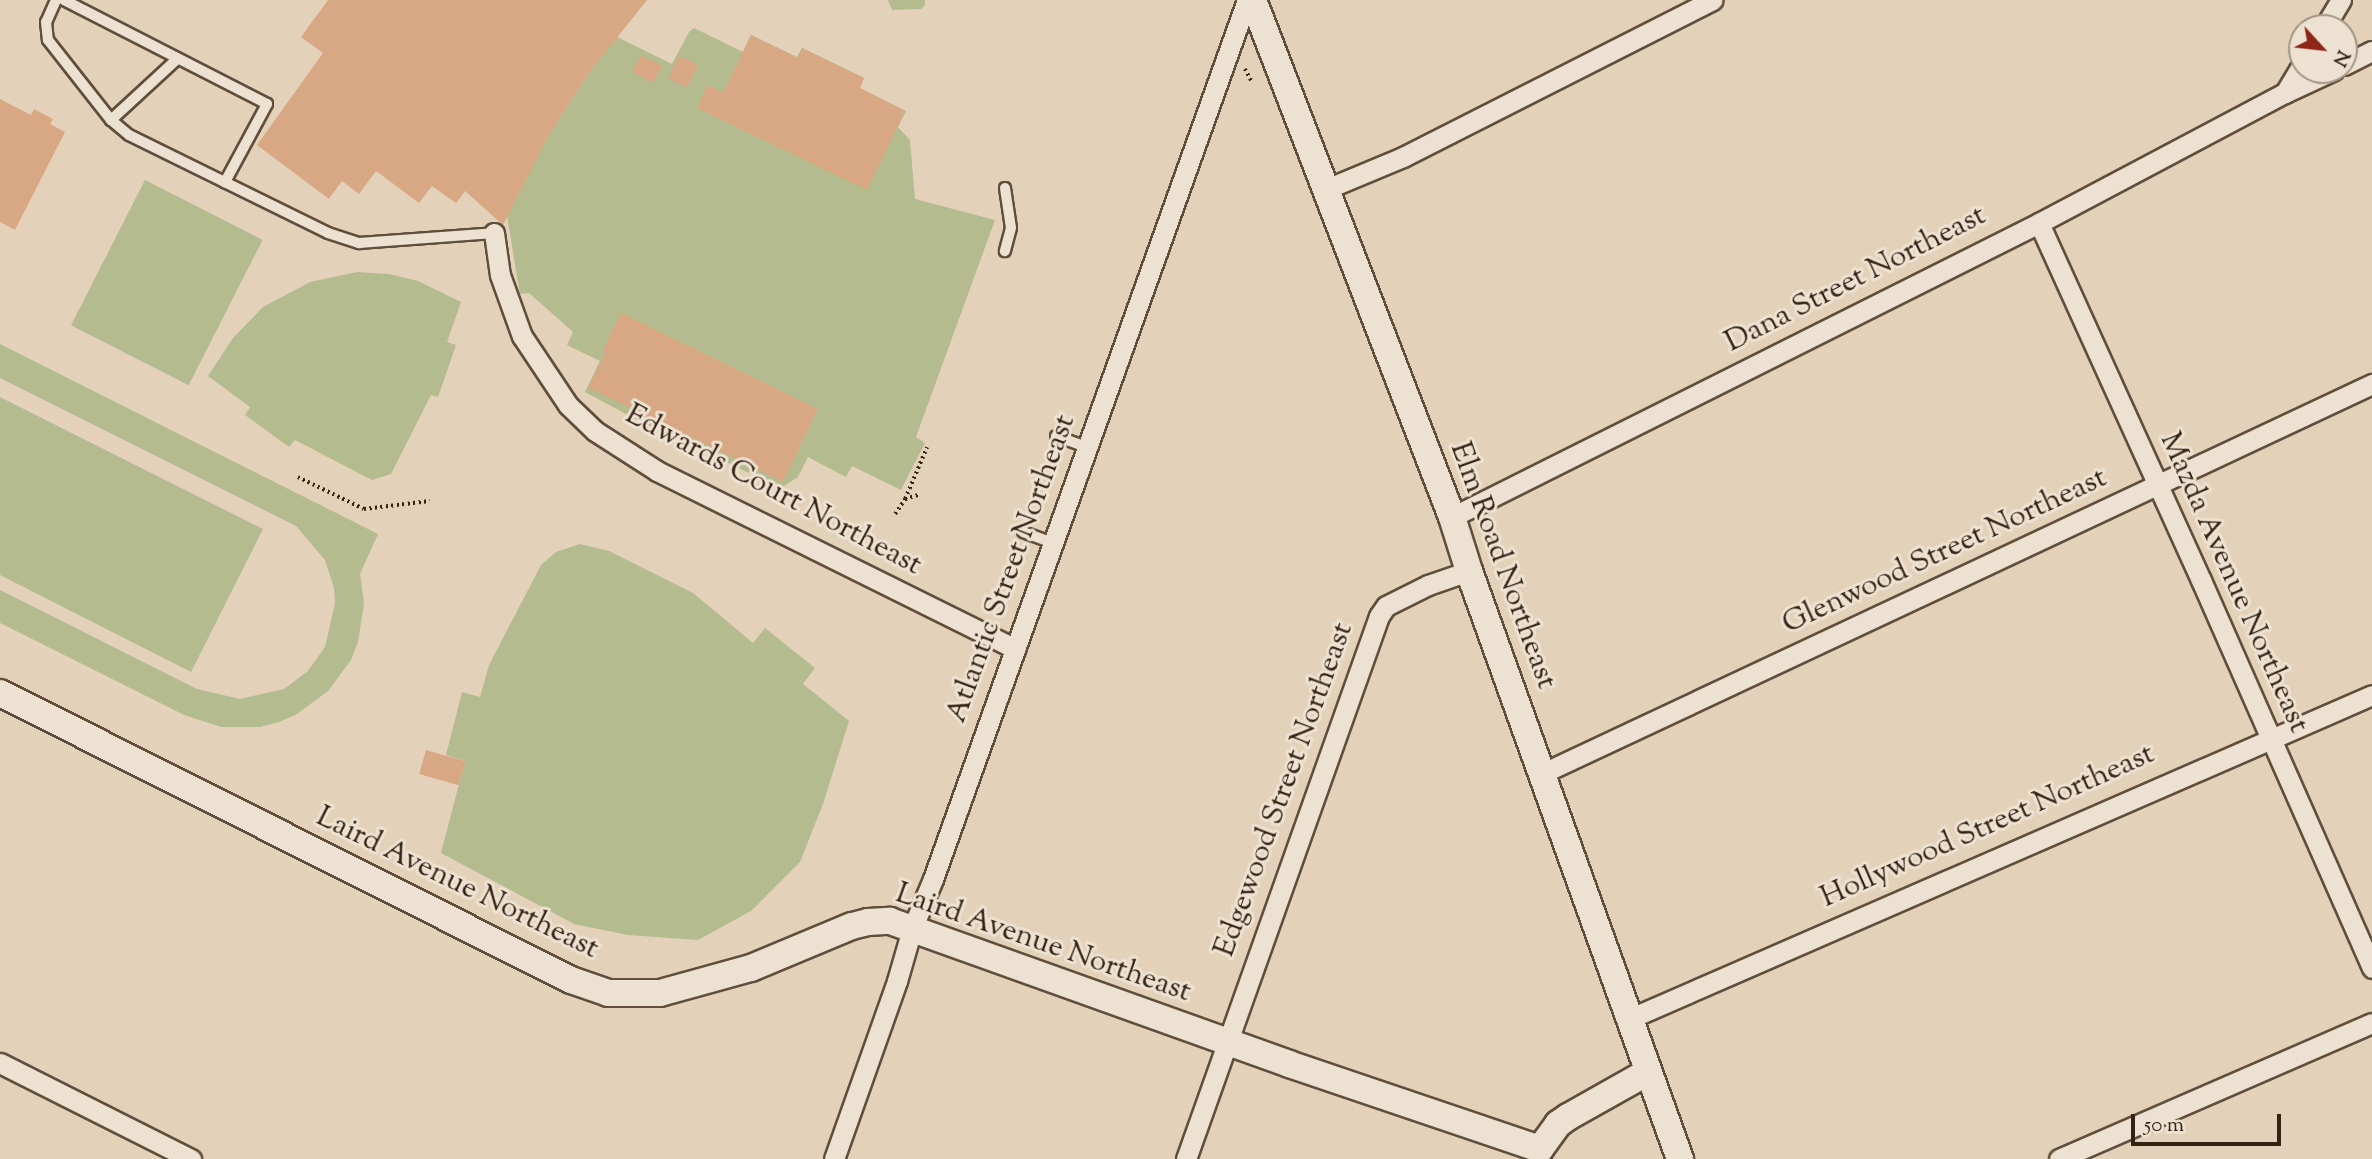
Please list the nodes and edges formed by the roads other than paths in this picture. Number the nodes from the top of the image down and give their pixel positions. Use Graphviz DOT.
graph roads {
  1 [pos="56,0"];
  2 [pos="64,0"];
  3 [pos="1247,0"];
  4 [pos="1253,0"];
  5 [pos="1713,0"];
  6 [pos="177,59"];
  7 [pos="2290,84"];
  8 [pos="2304,84"];
  9 [pos="2285,93"];
  10 [pos="111,120"];
  11 [pos="225,182"];
  12 [pos="1005,188"];
  13 [pos="1326,190"];
  14 [pos="2039,223"];
  15 [pos="494,233"];
  16 [pos="1005,251"];
  17 [pos="2372,384"];
  18 [pos="1056,436"];
  19 [pos="1087,447"];
  20 [pos="2156,485"];
  21 [pos="1452,517"];
  22 [pos="1023,532"];
  23 [pos="1053,543"];
  24 [pos="1469,571"];
  25 [pos="1015,649"];
  26 [pos="0,693"];
  27 [pos="2372,695"];
  28 [pos="2271,739"];
  29 [pos="1543,773"];
  30 [pos="912,929"];
  31 [pos="2372,968"];
  32 [pos="1630,1018"];
  33 [pos="2372,1023"];
  34 [pos="1227,1041"];
  35 [pos="0,1063"];
  36 [pos="1648,1072"];
  37 [pos="1538,1154"];
  38 [pos="191,1159"];
  39 [pos="834,1159"];
  40 [pos="1185,1159"];
  41 [pos="1679,1159"];
  42 [pos="2059,1159"];
  1 -- 10 [label="lane"];
  2 -- 6 [label="lane"];
  3 -- 19 [label="street, Atlantic Street Northeast"];
  4 -- 13 [label="street, Elm Road Northeast"];
  5 -- 13 [label="street"];
  6 -- 10 [label="lane"];
  6 -- 11 [label="lane"];
  7 -- 9 [label="street"];
  8 -- 9 [label="street, Dana Street Northeast"];
  9 -- 14 [label="street, Dana Street Northeast"];
  10 -- 11 [label="lane"];
  11 -- 15 [label="lane"];
  12 -- 16 [label="lane"];
  13 -- 21 [label="street, Elm Road Northeast"];
  14 -- 20 [label="street, Mazda Avenue Northeast"];
  14 -- 21 [label="street, Dana Street Northeast"];
  15 -- 25 [label="street, Edwards Court Northeast"];
  17 -- 20 [label="street, Glenwood Street Northeast"];
  18 -- 19 [label="lane"];
  19 -- 23 [label="street, Atlantic Street Northeast"];
  20 -- 28 [label="street, Mazda Avenue Northeast"];
  20 -- 29 [label="street, Glenwood Street Northeast"];
  21 -- 24 [label="street, Elm Road Northeast"];
  22 -- 23 [label="lane"];
  23 -- 25 [label="street, Atlantic Street Northeast"];
  24 -- 29 [label="street, Elm Road Northeast"];
  24 -- 34 [label="street, Edgewood Street Northeast"];
  25 -- 30 [label="street, Atlantic Street Northeast"];
  26 -- 30 [label="street, Laird Avenue Northeast"];
  27 -- 28 [label="street, Hollywood Street Northeast"];
  28 -- 31 [label="street, Mazda Avenue Northeast"];
  28 -- 32 [label="street, Hollywood Street Northeast"];
  29 -- 32 [label="street, Elm Road Northeast"];
  30 -- 34 [label="street, Laird Avenue Northeast"];
  30 -- 39 [label="street, Atlantic Street Northeast"];
  32 -- 36 [label="street, Elm Road Northeast"];
  33 -- 42 [label="street"];
  34 -- 37 [label="street, Laird Avenue Northeast"];
  34 -- 40 [label="street, Edgewood Street Northeast"];
  35 -- 38 [label="street"];
  36 -- 37 [label="street"];
  36 -- 41 [label="street, Elm Road Northeast"];
}
